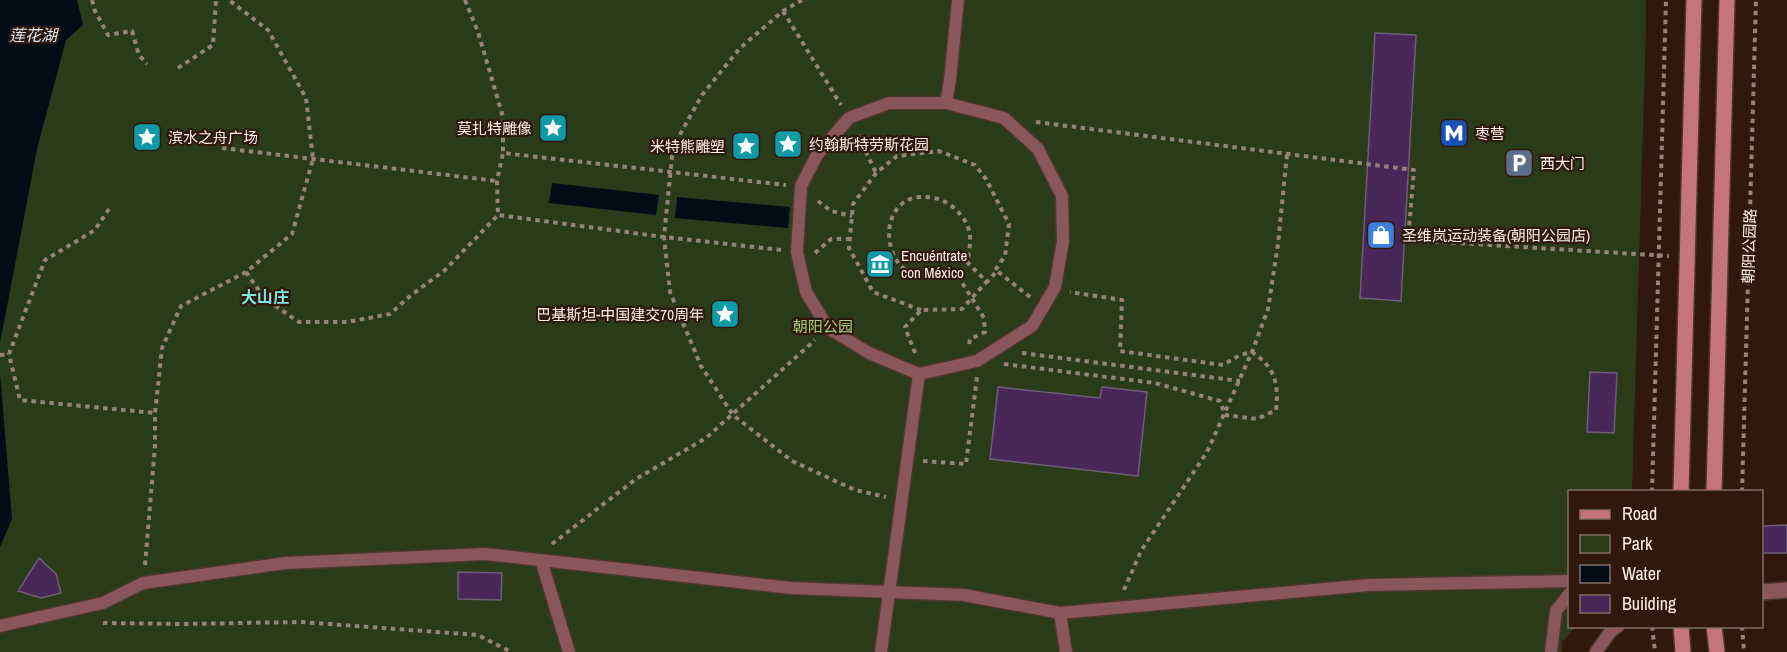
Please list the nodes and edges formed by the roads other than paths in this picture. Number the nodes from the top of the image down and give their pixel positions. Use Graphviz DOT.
graph roads {
  1 [pos="958,0"];
  2 [pos="1694,0"];
  3 [pos="1727,0"];
  4 [pos="946,103"];
  5 [pos="919,374"];
  6 [pos="1681,490"];
  7 [pos="1714,490"];
  8 [pos="541,560"];
  9 [pos="1568,581"];
  10 [pos="1787,590"];
  11 [pos="890,592"];
  12 [pos="1763,592"];
  13 [pos="1568,594"];
  14 [pos="1060,613"];
  15 [pos="0,626"];
  16 [pos="1616,628"];
  17 [pos="1681,628"];
  18 [pos="1714,628"];
  19 [pos="569,652"];
  20 [pos="881,652"];
  21 [pos="1066,652"];
  22 [pos="1551,652"];
  23 [pos="1596,652"];
  24 [pos="1683,652"];
  25 [pos="1717,652"];
  1 -- 4 [label="lane"];
  2 -- 6 [label="main road"];
  3 -- 7 [label="main road, 朝阳公园路"];
  4 -- 5 [label="lane"];
  4 -- 5 [label="lane"];
  5 -- 11 [label="lane"];
  8 -- 11 [label="lane"];
  8 -- 15 [label="lane"];
  8 -- 19 [label="lane"];
  9 -- 14 [label="lane"];
  10 -- 12 [label="street"];
  11 -- 14 [label="lane"];
  11 -- 20 [label="lane"];
  13 -- 22 [label="lane"];
  14 -- 21 [label="lane"];
  16 -- 23 [label="lane"];
  17 -- 24 [label="main road"];
  18 -- 25 [label="main road"];
}
